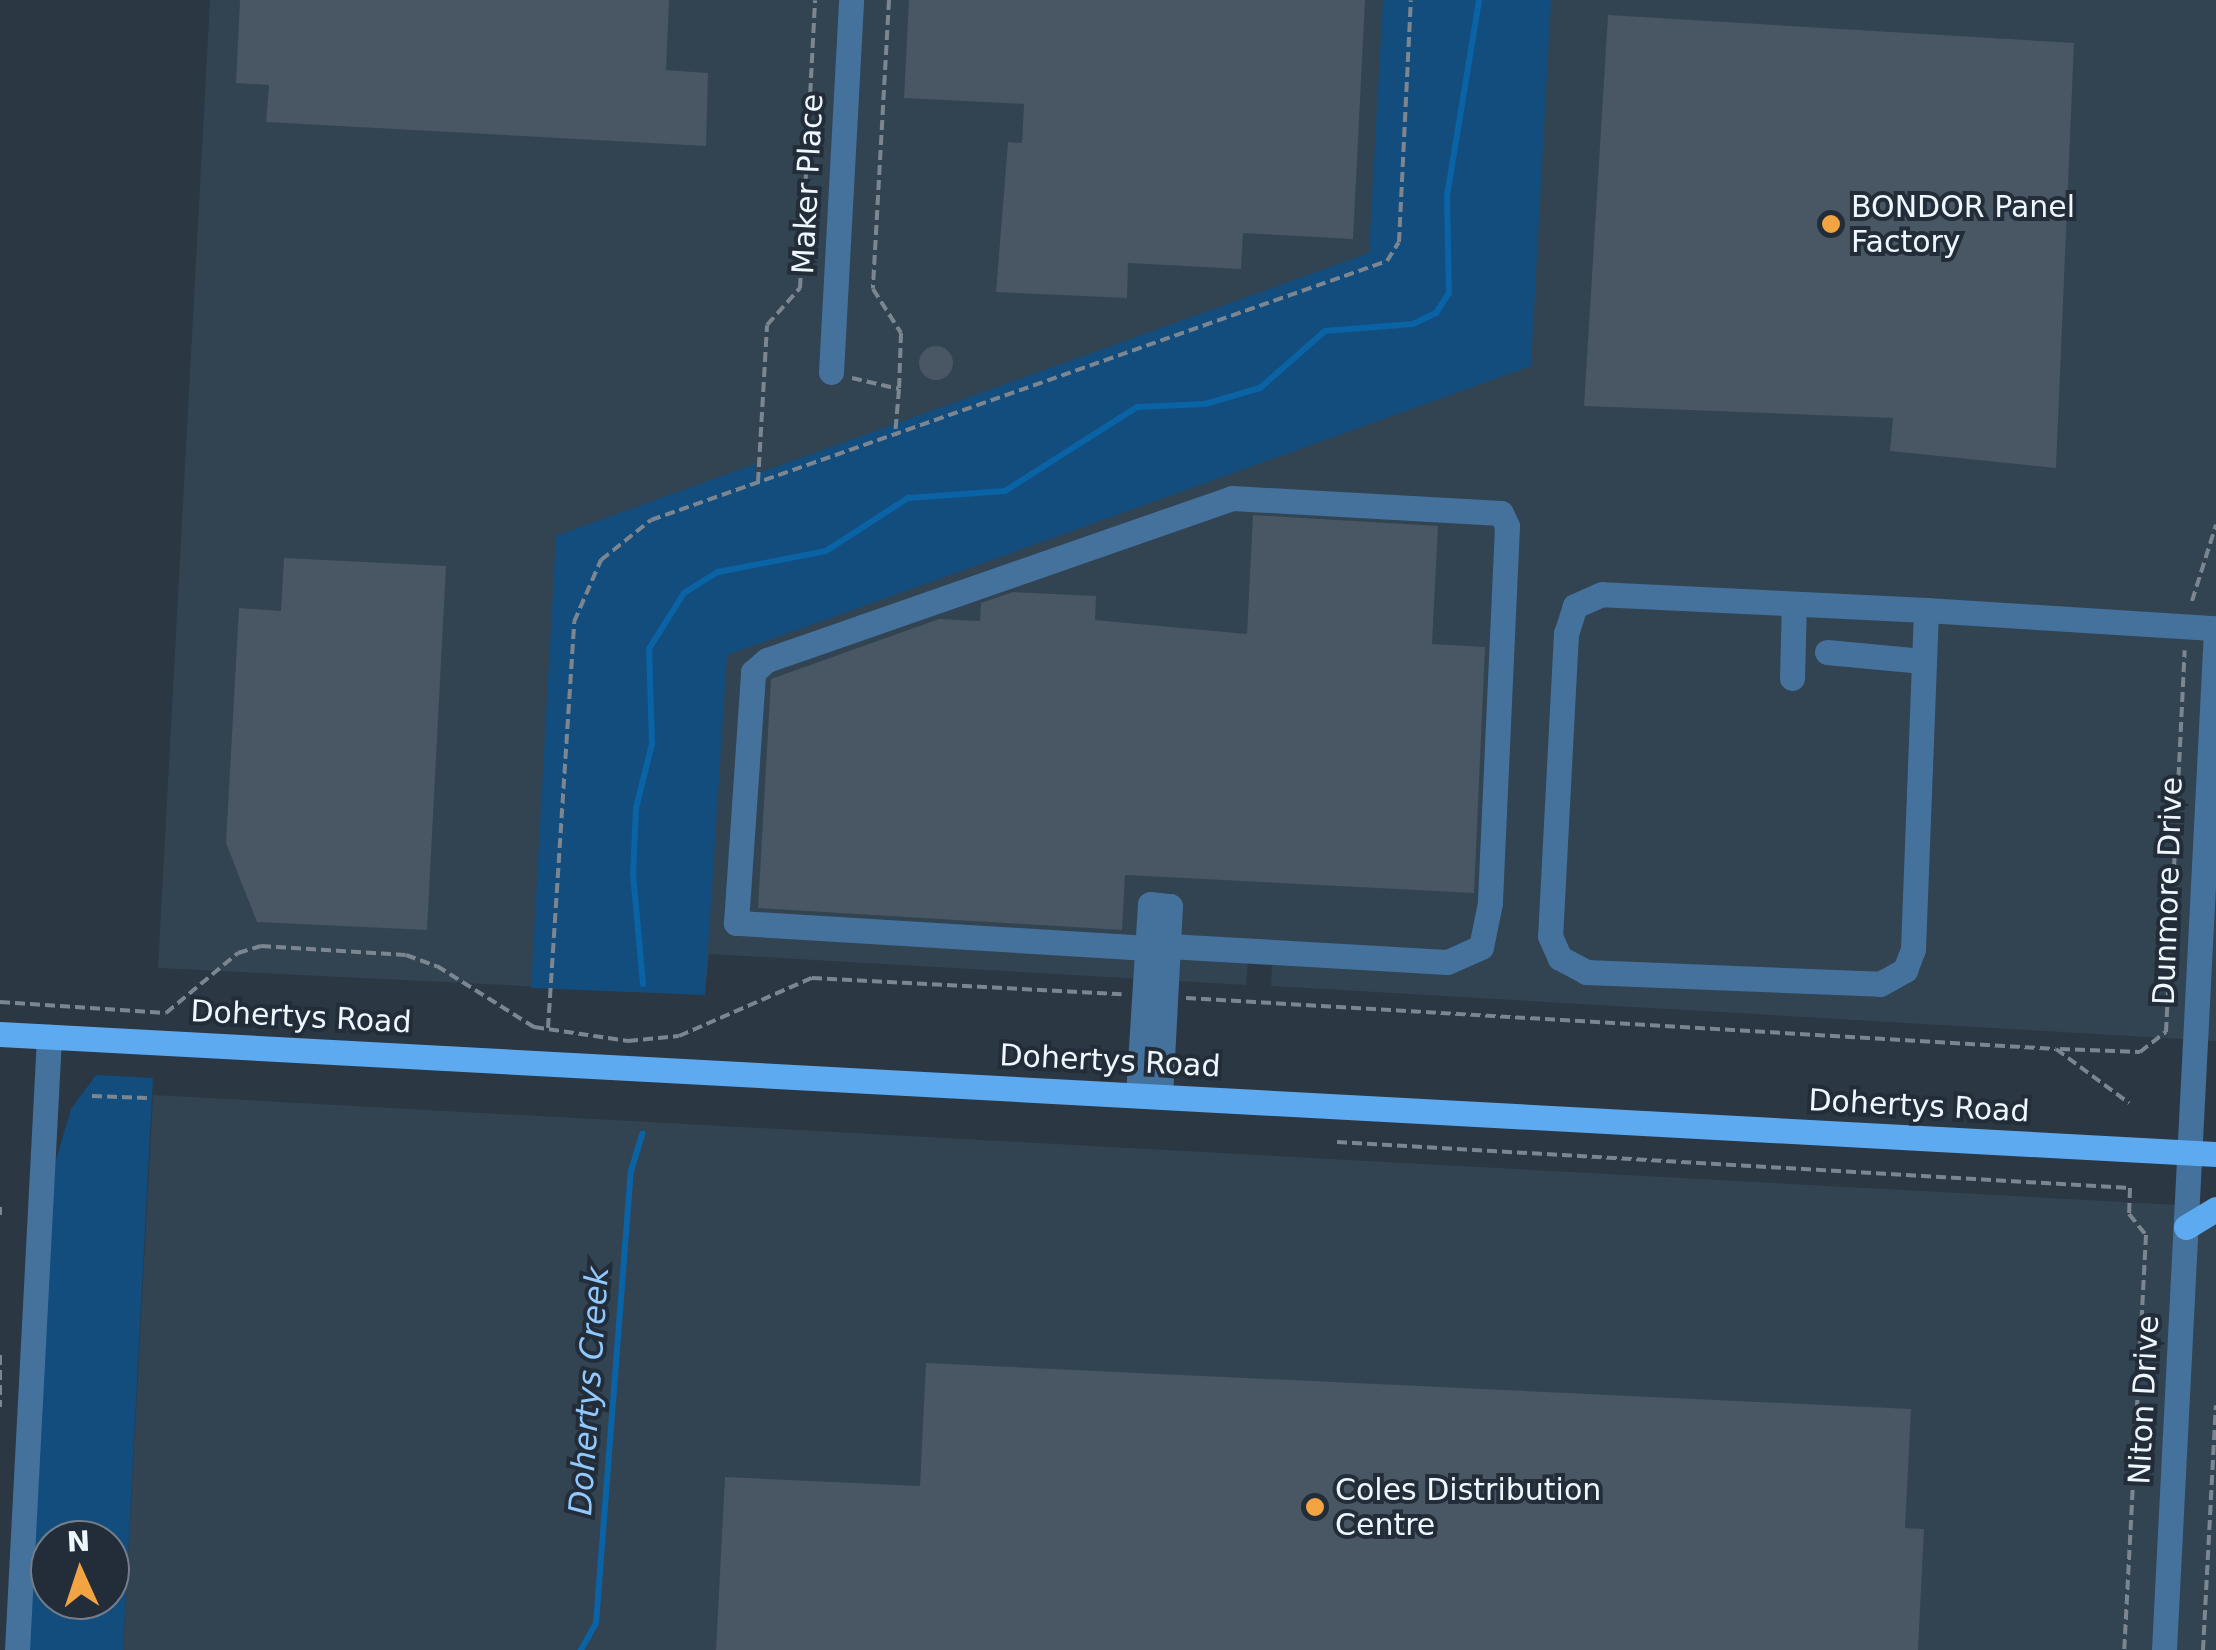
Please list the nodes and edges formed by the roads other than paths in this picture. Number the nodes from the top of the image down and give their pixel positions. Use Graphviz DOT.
graph roads {
  1 [pos="850,0"];
  2 [pos="830,372"];
  3 [pos="1794,604"];
  4 [pos="1926,610"];
  5 [pos="2216,630"];
  6 [pos="1827,652"];
  7 [pos="1923,661"];
  8 [pos="1792,678"];
  9 [pos="1158,947"];
  10 [pos="0,1034"];
  11 [pos="49,1037"];
  12 [pos="1149,1096"];
  13 [pos="2190,1153"];
  14 [pos="2216,1154"];
  15 [pos="2216,1208"];
  16 [pos="2186,1227"];
  17 [pos="17,1650"];
  18 [pos="2164,1650"];
  1 -- 2 [label="street, Maker Place"];
  3 -- 4 [label="street"];
  3 -- 7 [label="street"];
  3 -- 8 [label="street"];
  4 -- 5 [label="street"];
  4 -- 7 [label="street"];
  5 -- 13 [label="street, Dunmore Drive"];
  6 -- 7 [label="street"];
  9 -- 9 [label="street"];
  9 -- 12 [label="street"];
  10 -- 11 [label="main road, Dohertys Road"];
  11 -- 12 [label="main road, Dohertys Road"];
  11 -- 17 [label="street"];
  12 -- 13 [label="main road, Dohertys Road"];
  13 -- 14 [label="main road, Dohertys Road"];
  13 -- 16 [label="street, Niton Drive"];
  15 -- 16 [label="main road"];
  16 -- 18 [label="street, Niton Drive"];
}
